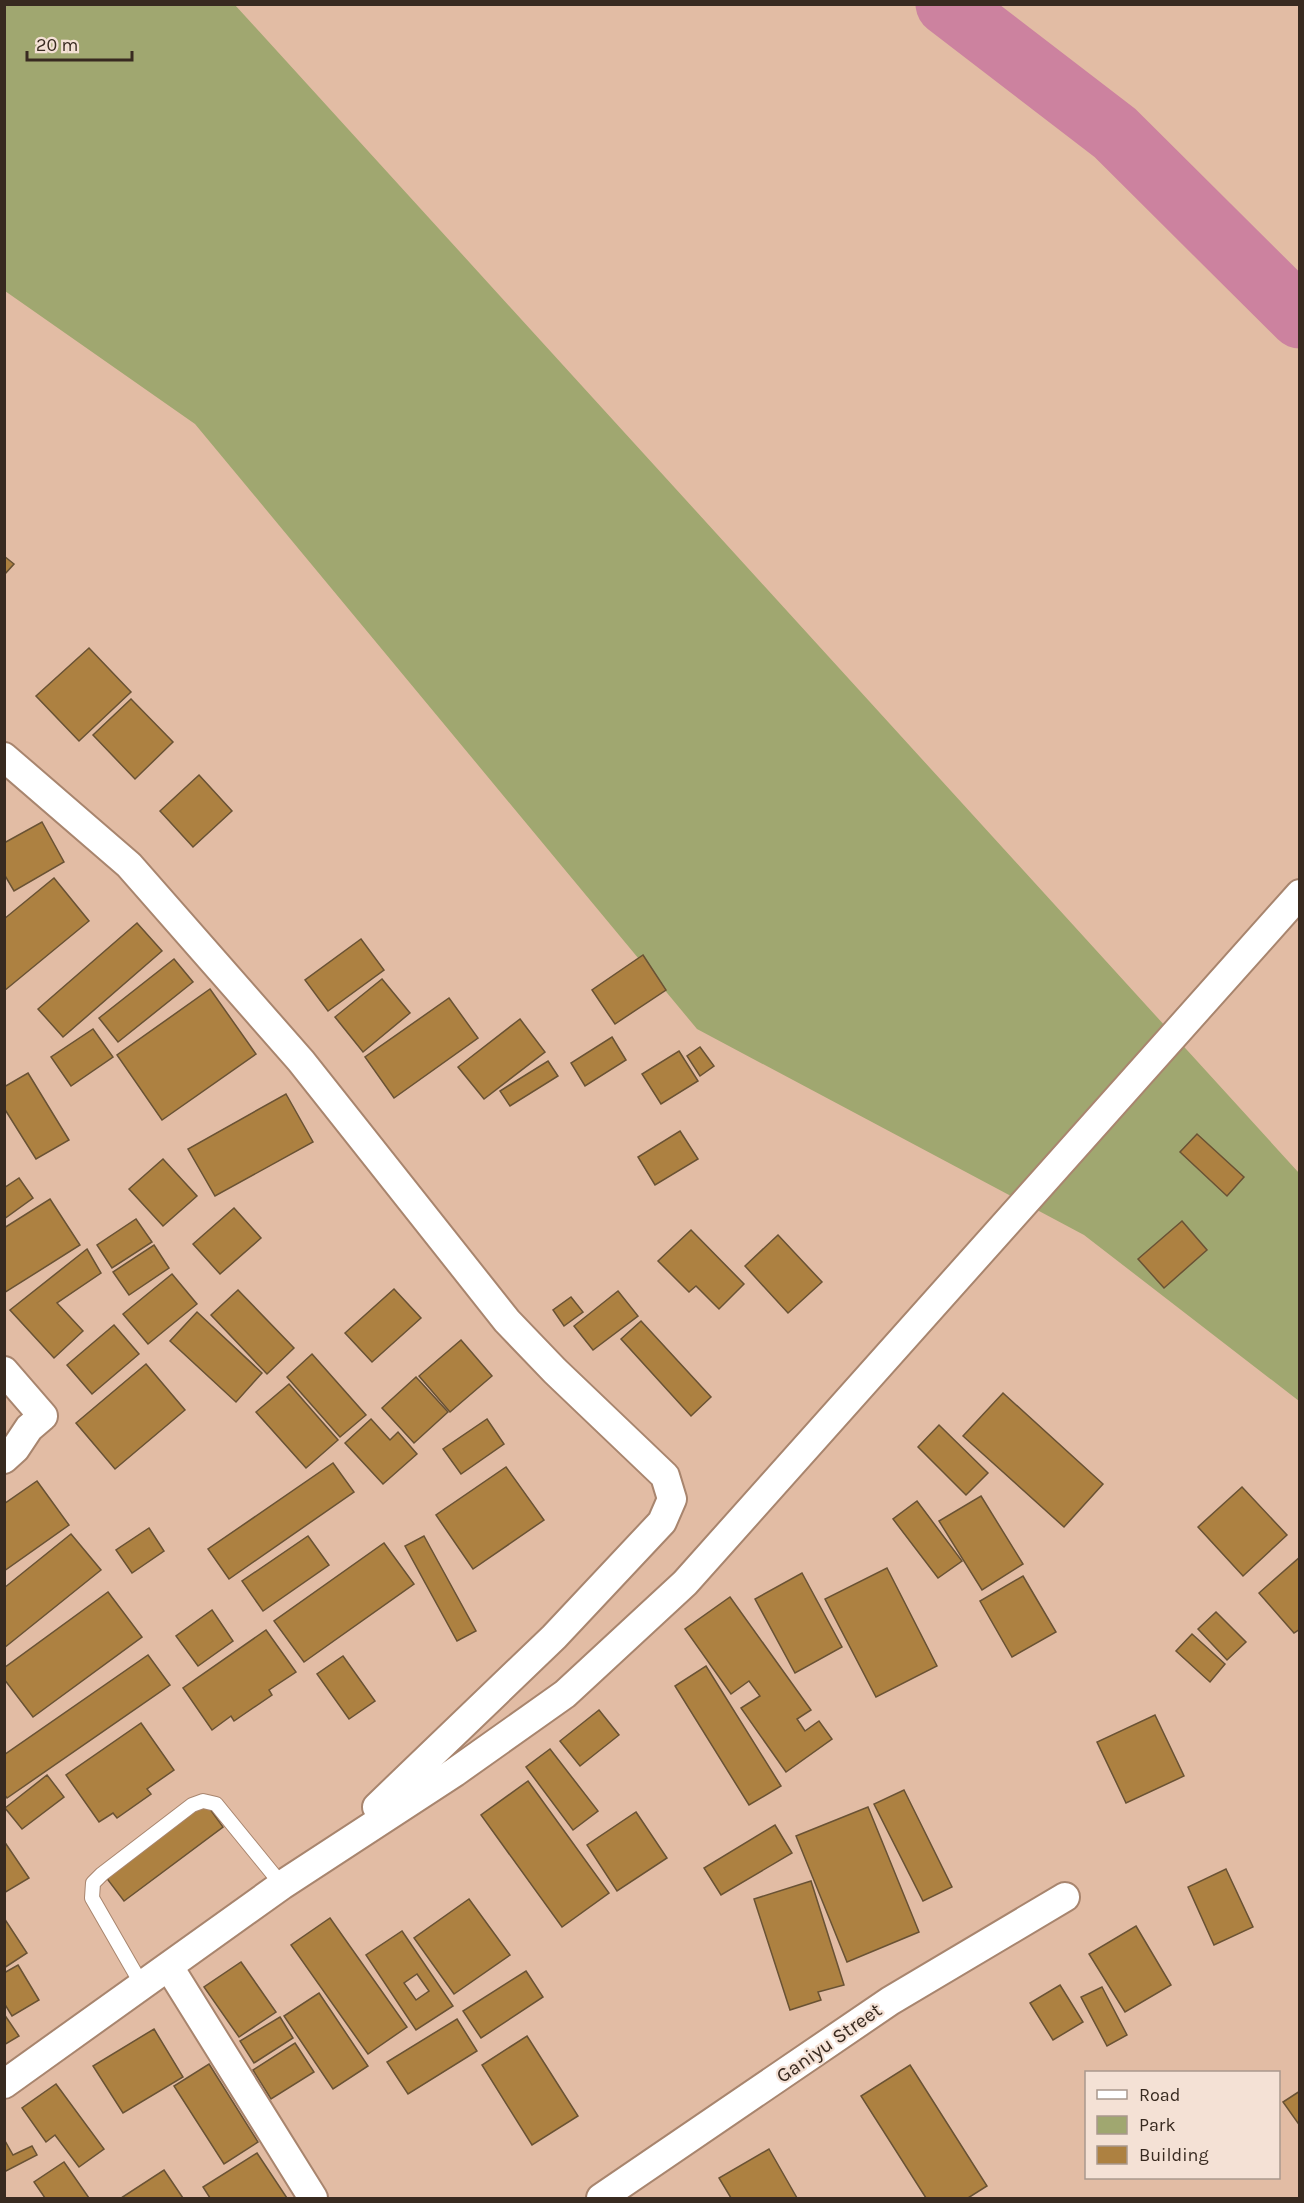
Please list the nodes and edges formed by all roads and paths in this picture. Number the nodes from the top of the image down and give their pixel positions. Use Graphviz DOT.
graph roads {
  1 [pos="4,757"];
  2 [pos="1299,894"];
  3 [pos="4,1371"];
  4 [pos="4,1459"];
  5 [pos="314,1865"];
  6 [pos="282,1885"];
  7 [pos="1065,1897"];
  8 [pos="169,1967"];
  9 [pos="142,1985"];
  10 [pos="4,2084"];
  11 [pos="313,2199"];
  12 [pos="601,2199"];
  1 -- 5 [label="street"];
  2 -- 5 [label="street"];
  3 -- 4 [label="street"];
  5 -- 6 [label="street"];
  6 -- 8 [label="street"];
  6 -- 9 [label="lane"];
  7 -- 12 [label="street, Ganiyu Street"];
  8 -- 9 [label="street"];
  8 -- 11 [label="street"];
  9 -- 10 [label="street"];
}
